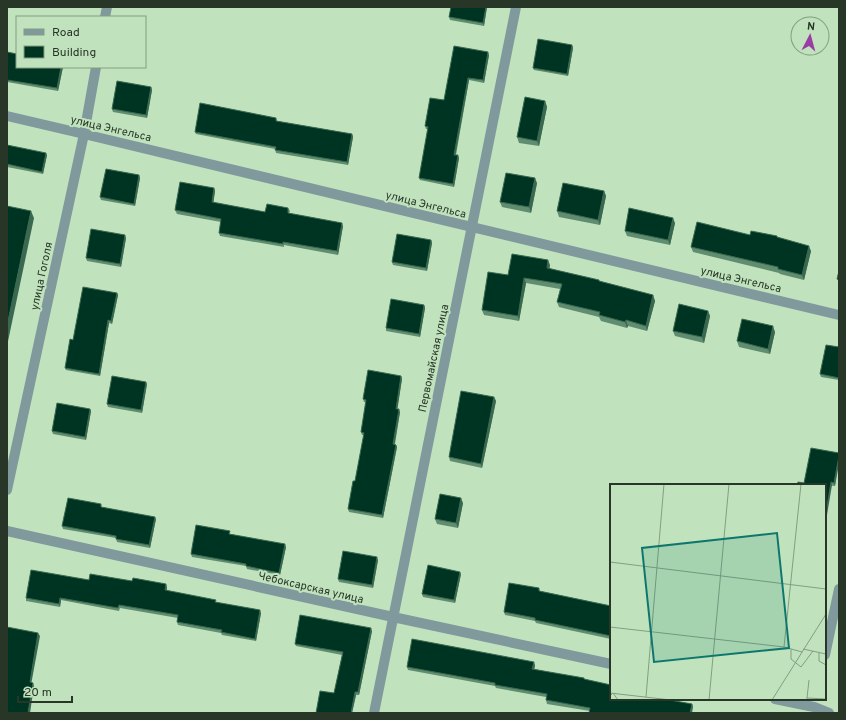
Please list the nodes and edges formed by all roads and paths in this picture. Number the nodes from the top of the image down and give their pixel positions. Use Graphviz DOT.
graph roads {
  1 [pos="516,7"];
  2 [pos="96,68"];
  3 [pos="7,116"];
  4 [pos="84,134"];
  5 [pos="472,228"];
  6 [pos="839,315"];
  7 [pos="7,490"];
  8 [pos="7,531"];
  9 [pos="839,589"];
  10 [pos="392,617"];
  11 [pos="826,650"];
  12 [pos="610,664"];
  13 [pos="784,700"];
  14 [pos="815,703"];
  15 [pos="374,713"];
  16 [pos="829,713"];
  1 -- 5 [label="street, Первомайская улица"];
  2 -- 4 [label="street, улица Гоголя"];
  3 -- 4 [label="street, улица Энгельса"];
  4 -- 5 [label="street, улица Энгельса"];
  4 -- 7 [label="street, улица Гоголя"];
  5 -- 6 [label="street, улица Энгельса"];
  5 -- 10 [label="street, Первомайская улица"];
  8 -- 10 [label="street, Чебоксарская улица"];
  9 -- 11 [label="street"];
  10 -- 12 [label="street, Чебоксарская улица"];
  10 -- 15 [label="street, Первомайская улица"];
  13 -- 14 [label="street"];
  14 -- 16 [label="street"];
}
